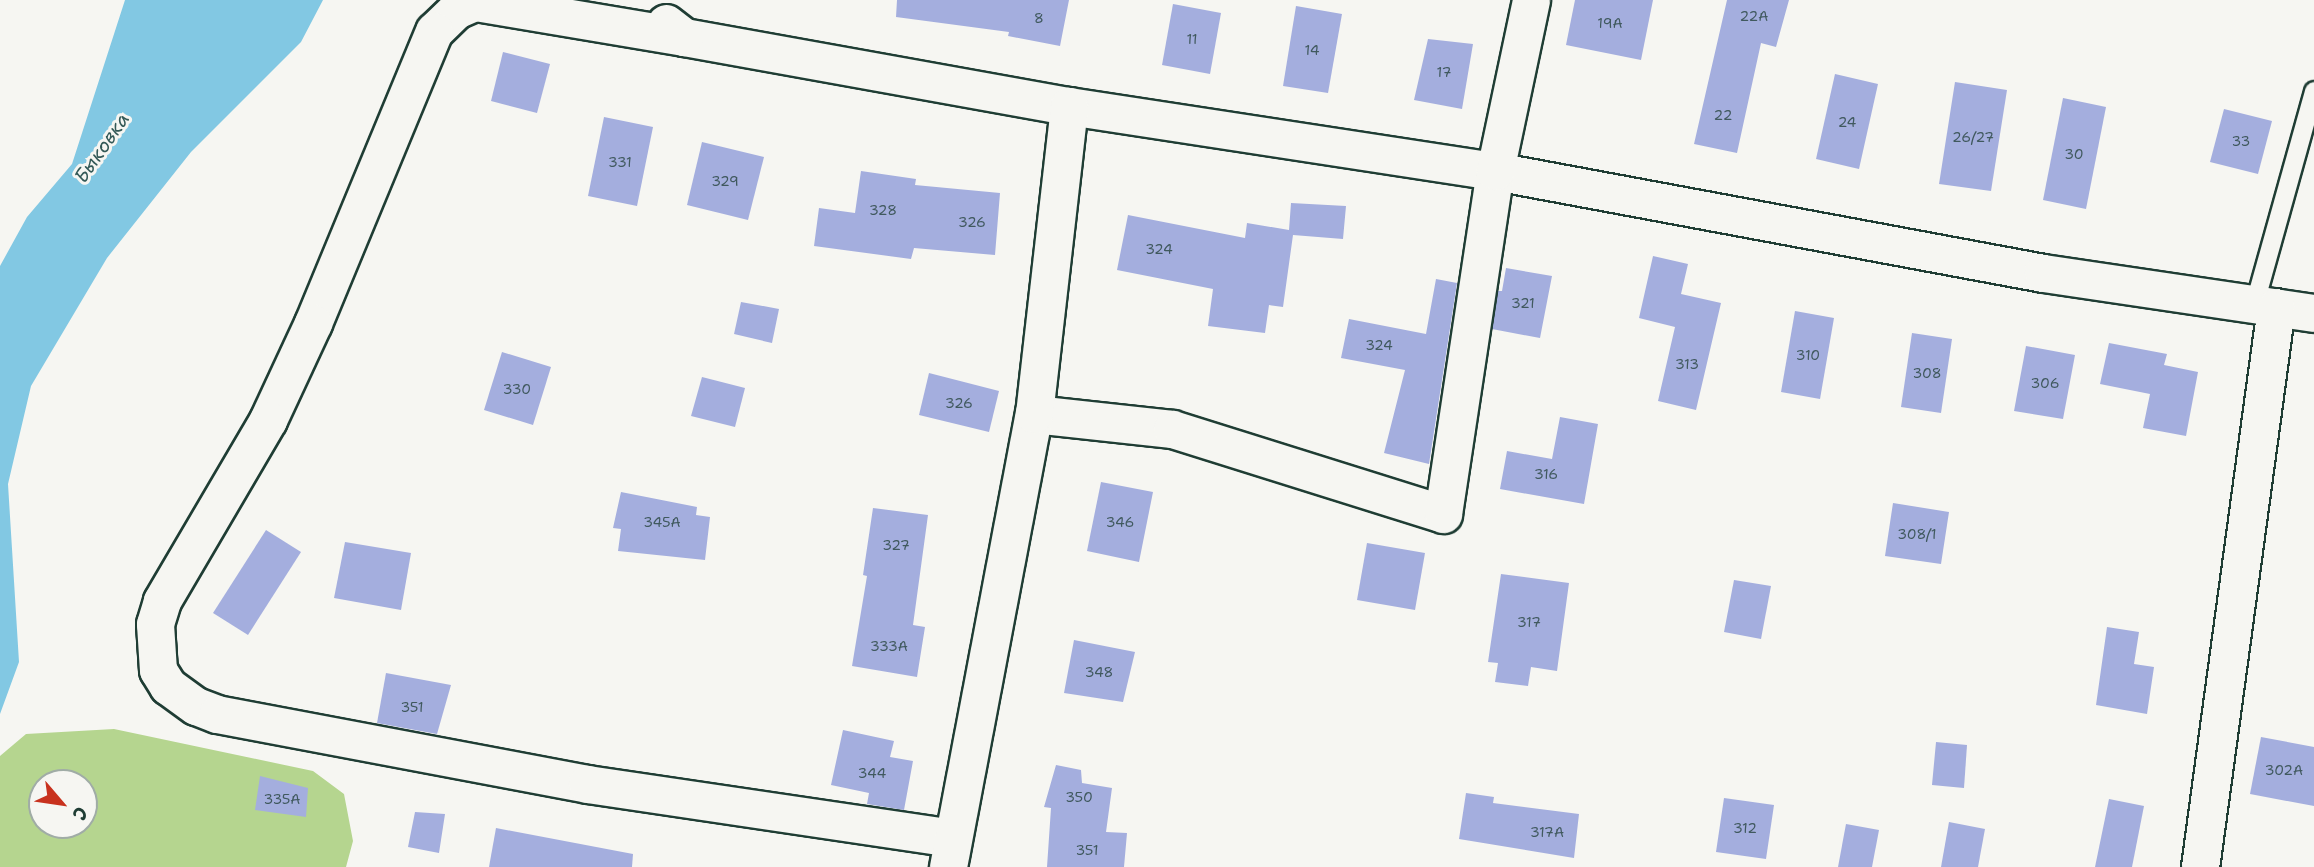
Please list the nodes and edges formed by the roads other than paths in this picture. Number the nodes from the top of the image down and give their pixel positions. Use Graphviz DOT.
graph roads {
  1 [pos="1531,0"];
  2 [pos="646,8"];
  3 [pos="684,37"];
  4 [pos="2314,91"];
  5 [pos="1069,106"];
  6 [pos="1496,171"];
  7 [pos="2265,305"];
  8 [pos="2314,313"];
  9 [pos="1034,414"];
  10 [pos="950,852"];
  11 [pos="2200,867"];
  1 -- 6 [label="street"];
  2 -- 3 [label="street"];
  3 -- 5 [label="street"];
  3 -- 10 [label="street"];
  4 -- 7 [label="lane"];
  5 -- 6 [label="street"];
  5 -- 9 [label="street"];
  6 -- 7 [label="street"];
  6 -- 9 [label="street"];
  7 -- 8 [label="street"];
  7 -- 11 [label="street"];
  9 -- 10 [label="street"];
}
